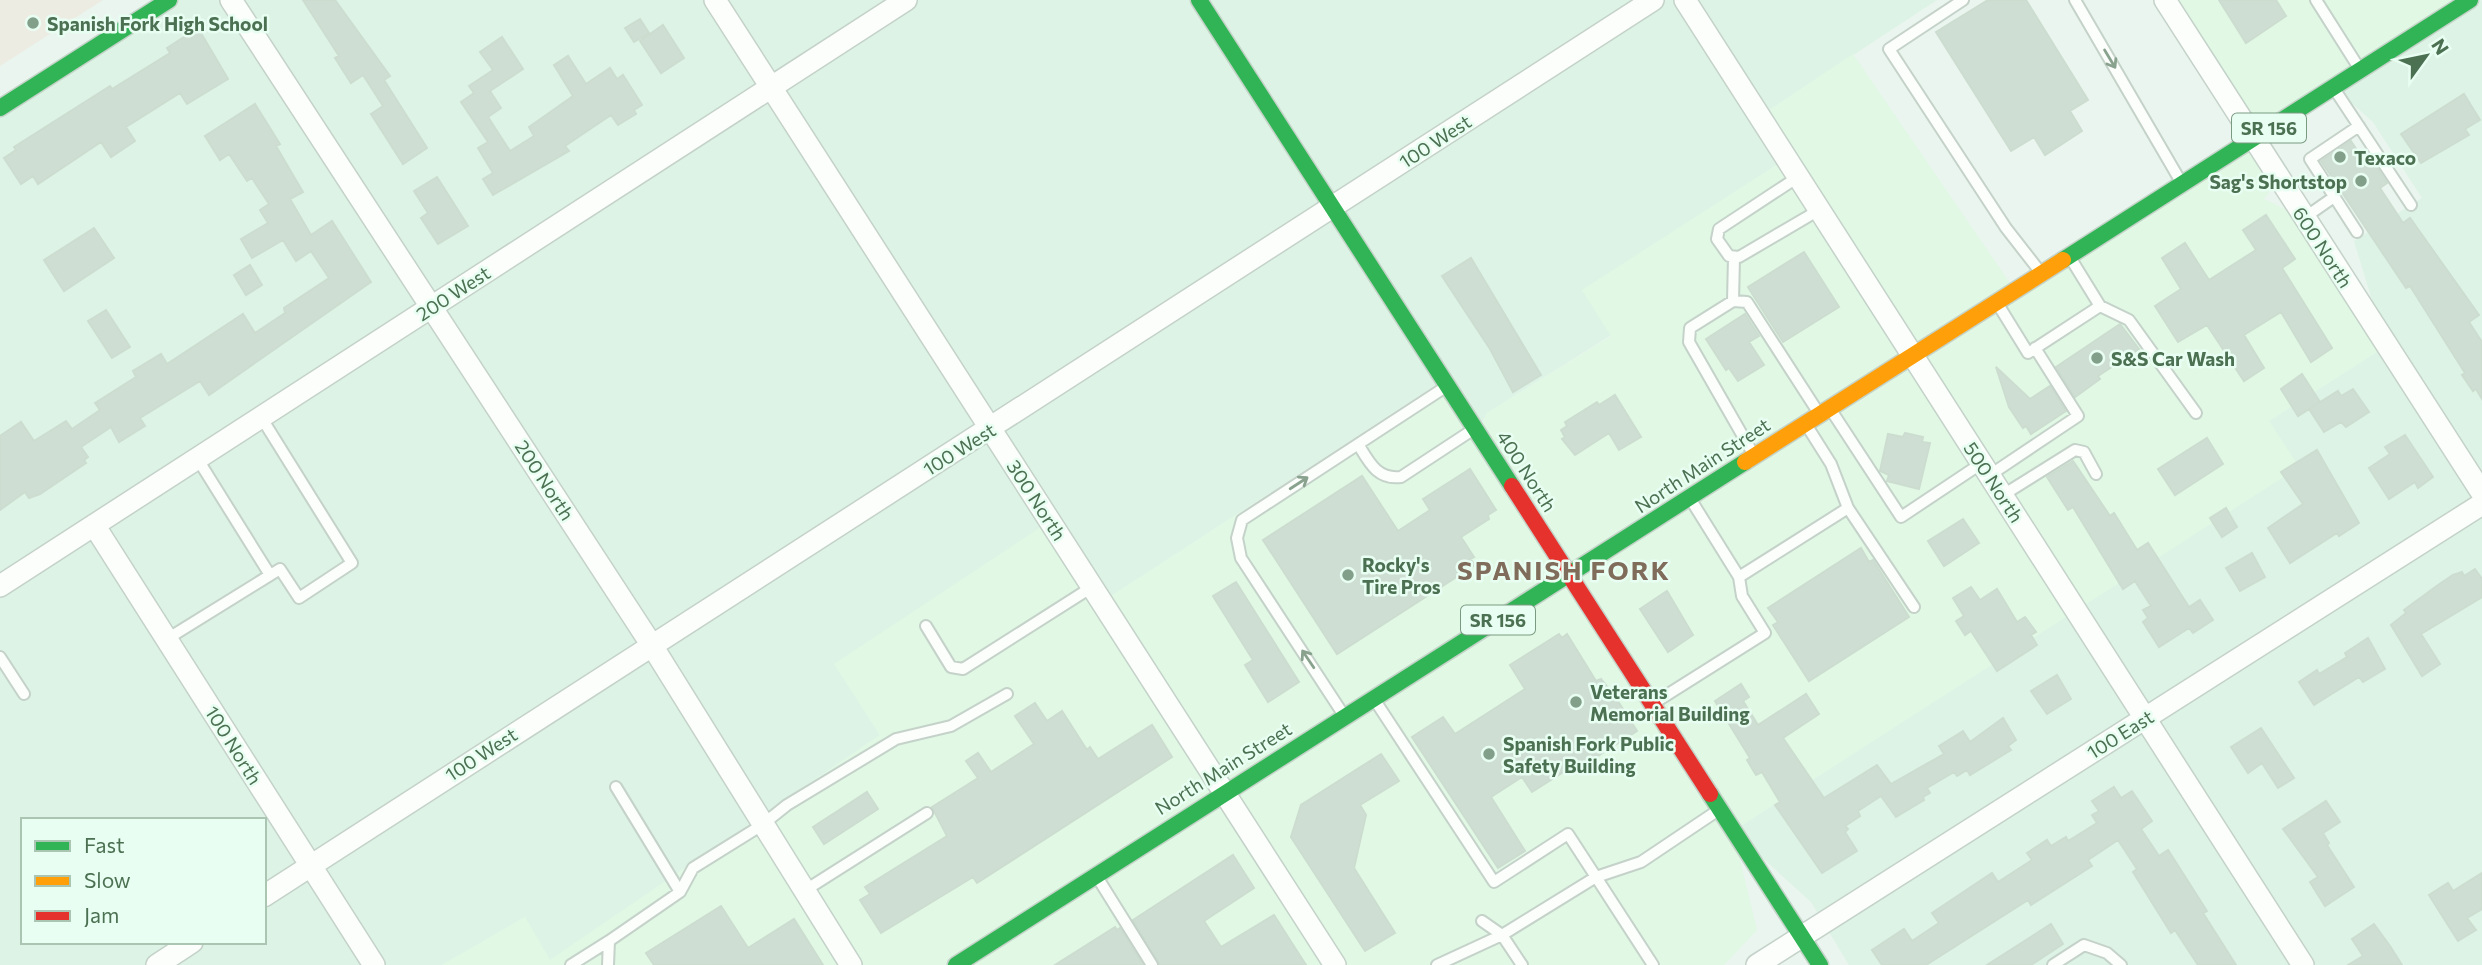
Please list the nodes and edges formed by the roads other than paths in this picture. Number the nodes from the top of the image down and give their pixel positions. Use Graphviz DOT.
graph roads {
  1 [pos="169,0"];
  2 [pos="230,0"];
  3 [pos="715,0"];
  4 [pos="906,0"];
  5 [pos="1199,0"];
  6 [pos="1653,0"];
  7 [pos="1685,0"];
  8 [pos="1963,0"];
  9 [pos="2075,0"];
  10 [pos="2165,0"];
  11 [pos="2316,0"];
  12 [pos="2470,0"];
  13 [pos="2360,70"];
  14 [pos="771,87"];
  15 [pos="2334,87"];
  16 [pos="5,101"];
  17 [pos="2359,126"];
  18 [pos="2254,139"];
  19 [pos="1798,177"];
  20 [pos="2181,182"];
  21 [pos="2334,197"];
  22 [pos="2411,205"];
  23 [pos="1333,208"];
  24 [pos="1819,209"];
  25 [pos="2305,218"];
  26 [pos="2357,232"];
  27 [pos="2068,254"];
  28 [pos="1734,257"];
  29 [pos="2040,272"];
  30 [pos="1996,300"];
  31 [pos="1733,301"];
  32 [pos="433,306"];
  33 [pos="2100,306"];
  34 [pos="2035,348"];
  35 [pos="1912,356"];
  36 [pos="1448,386"];
  37 [pos="1825,411"];
  38 [pos="2196,413"];
  39 [pos="261,417"];
  40 [pos="1805,424"];
  41 [pos="991,429"];
  42 [pos="1475,429"];
  43 [pos="1358,444"];
  44 [pos="1755,456"];
  45 [pos="197,458"];
  46 [pos="1986,469"];
  47 [pos="2096,474"];
  48 [pos="2482,493"];
  49 [pos="2003,495"];
  50 [pos="1690,498"];
  51 [pos="2482,504"];
  52 [pos="1848,508"];
  53 [pos="94,525"];
  54 [pos="270,575"];
  55 [pos="1569,575"];
  56 [pos="1739,577"];
  57 [pos="0,586"];
  58 [pos="1092,587"];
  59 [pos="1914,607"];
  60 [pos="926,626"];
  61 [pos="167,639"];
  62 [pos="651,644"];
  63 [pos="0,657"];
  64 [pos="24,694"];
  65 [pos="1007,694"];
  66 [pos="1373,698"];
  67 [pos="1652,704"];
  68 [pos="1344,716"];
  69 [pos="2144,719"];
  70 [pos="616,787"];
  71 [pos="1223,792"];
  72 [pos="1720,809"];
  73 [pos="927,813"];
  74 [pos="762,825"];
  75 [pos="312,865"];
  76 [pos="1095,875"];
  77 [pos="1596,877"];
  78 [pos="804,891"];
  79 [pos="680,892"];
  80 [pos="266,895"];
  81 [pos="1482,921"];
  82 [pos="1502,935"];
  83 [pos="1801,936"];
  84 [pos="609,941"];
  85 [pos="189,944"];
  86 [pos="157,965"];
  87 [pos="374,965"];
  88 [pos="571,965"];
  89 [pos="608,965"];
  90 [pos="851,965"];
  91 [pos="956,965"];
  92 [pos="1152,965"];
  93 [pos="1335,965"];
  94 [pos="1437,965"];
  95 [pos="1521,965"];
  96 [pos="1653,965"];
  97 [pos="1758,965"];
  98 [pos="1820,965"];
  99 [pos="2053,965"];
  100 [pos="2121,965"];
  101 [pos="2302,965"];
  1 -- 16 [label="main road"];
  2 -- 32 [label="street, 200 North"];
  3 -- 14 [label="street, 300 North"];
  4 -- 14 [label="street, 200 West"];
  5 -- 23 [label="main road, 400 North"];
  6 -- 23 [label="street, 100 West"];
  7 -- 19 [label="street, 500 North"];
  8 -- 29 [label="lane"];
  9 -- 20 [label="lane, one-way"];
  10 -- 18 [label="street, 600 North"];
  11 -- 13 [label="lane"];
  12 -- 13 [label="main road, North Main Street / SR 156"];
  13 -- 15 [label="main road, North Main Street / SR 156"];
  14 -- 32 [label="street, 200 West"];
  14 -- 41 [label="street, 300 North"];
  15 -- 17 [label="lane"];
  15 -- 18 [label="main road, North Main Street / SR 156"];
  17 -- 21 [label="lane"];
  17 -- 22 [label="lane"];
  18 -- 20 [label="main road, North Main Street / SR 156"];
  18 -- 25 [label="street, 600 North"];
  19 -- 24 [label="street, 500 North"];
  19 -- 28 [label="lane"];
  20 -- 27 [label="main road, North Main Street / SR 156"];
  21 -- 25 [label="lane"];
  21 -- 26 [label="lane"];
  23 -- 36 [label="main road, 400 North"];
  23 -- 41 [label="street, 100 West"];
  24 -- 28 [label="lane"];
  24 -- 35 [label="street, 500 North"];
  25 -- 48 [label="street, 600 North"];
  27 -- 29 [label="main road, North Main Street / SR 156"];
  27 -- 33 [label="lane"];
  28 -- 31 [label="lane"];
  29 -- 30 [label="main road, North Main Street / SR 156"];
  30 -- 34 [label="lane"];
  30 -- 35 [label="main road, North Main Street / SR 156"];
  31 -- 37 [label="lane"];
  31 -- 44 [label="lane"];
  32 -- 39 [label="street, 200 West"];
  32 -- 62 [label="street, 200 North"];
  33 -- 34 [label="lane"];
  33 -- 38 [label="lane"];
  34 -- 46 [label="lane"];
  35 -- 37 [label="main road, North Main Street / SR 156"];
  35 -- 46 [label="street, 500 North"];
  36 -- 42 [label="main road, 400 North"];
  36 -- 43 [label="lane"];
  37 -- 40 [label="main road, North Main Street / SR 156"];
  37 -- 46 [label="lane"];
  39 -- 45 [label="street, 200 West"];
  39 -- 54 [label="lane"];
  40 -- 44 [label="main road, North Main Street / SR 156"];
  40 -- 52 [label="lane"];
  41 -- 58 [label="street, 300 North"];
  41 -- 62 [label="street, 100 West"];
  42 -- 43 [label="lane"];
  42 -- 55 [label="main road, 400 North"];
  68 -- 43 [label="lane, one-way"];
  44 -- 50 [label="main road, North Main Street / SR 156"];
  45 -- 53 [label="street, 200 West"];
  45 -- 54 [label="lane"];
  46 -- 49 [label="street, 500 North"];
  47 -- 49 [label="lane"];
  49 -- 69 [label="street, 500 North"];
  50 -- 55 [label="main road, North Main Street / SR 156"];
  50 -- 56 [label="lane"];
  51 -- 69 [label="street, 100 East"];
  52 -- 56 [label="lane"];
  52 -- 59 [label="lane"];
  53 -- 57 [label="street, 200 West"];
  53 -- 61 [label="street, 100 North"];
  54 -- 61 [label="lane"];
  55 -- 66 [label="main road, North Main Street / SR 156"];
  55 -- 67 [label="main road, 400 North"];
  56 -- 67 [label="lane"];
  58 -- 60 [label="lane"];
  58 -- 71 [label="street, 300 North"];
  61 -- 75 [label="street, 100 North"];
  62 -- 74 [label="street, 200 North"];
  62 -- 75 [label="street, 100 West"];
  63 -- 64 [label="lane"];
  65 -- 74 [label="lane"];
  66 -- 68 [label="main road, North Main Street / SR 156"];
  66 -- 77 [label="lane"];
  67 -- 72 [label="main road, 400 North"];
  68 -- 71 [label="main road, North Main Street / SR 156"];
  69 -- 83 [label="street, 100 East"];
  69 -- 101 [label="street, 500 North"];
  70 -- 79 [label="lane"];
  71 -- 76 [label="main road, North Main Street / SR 156"];
  71 -- 93 [label="street, 300 North"];
  72 -- 77 [label="lane"];
  72 -- 83 [label="main road, 400 North"];
  73 -- 78 [label="lane"];
  74 -- 78 [label="street, 200 North"];
  74 -- 79 [label="lane"];
  75 -- 80 [label="street, 100 West"];
  75 -- 87 [label="street, 100 North"];
  76 -- 91 [label="main road, North Main Street / SR 156"];
  76 -- 92 [label="lane"];
  77 -- 82 [label="lane"];
  77 -- 96 [label="lane"];
  78 -- 90 [label="street, 200 North"];
  79 -- 84 [label="lane"];
  81 -- 82 [label="lane"];
  82 -- 94 [label="lane"];
  82 -- 95 [label="lane"];
  83 -- 97 [label="street, 100 East"];
  83 -- 98 [label="main road, 400 North"];
  84 -- 88 [label="lane"];
  84 -- 89 [label="lane"];
  85 -- 86 [label="street"];
  99 -- 100 [label="lane"];
}
